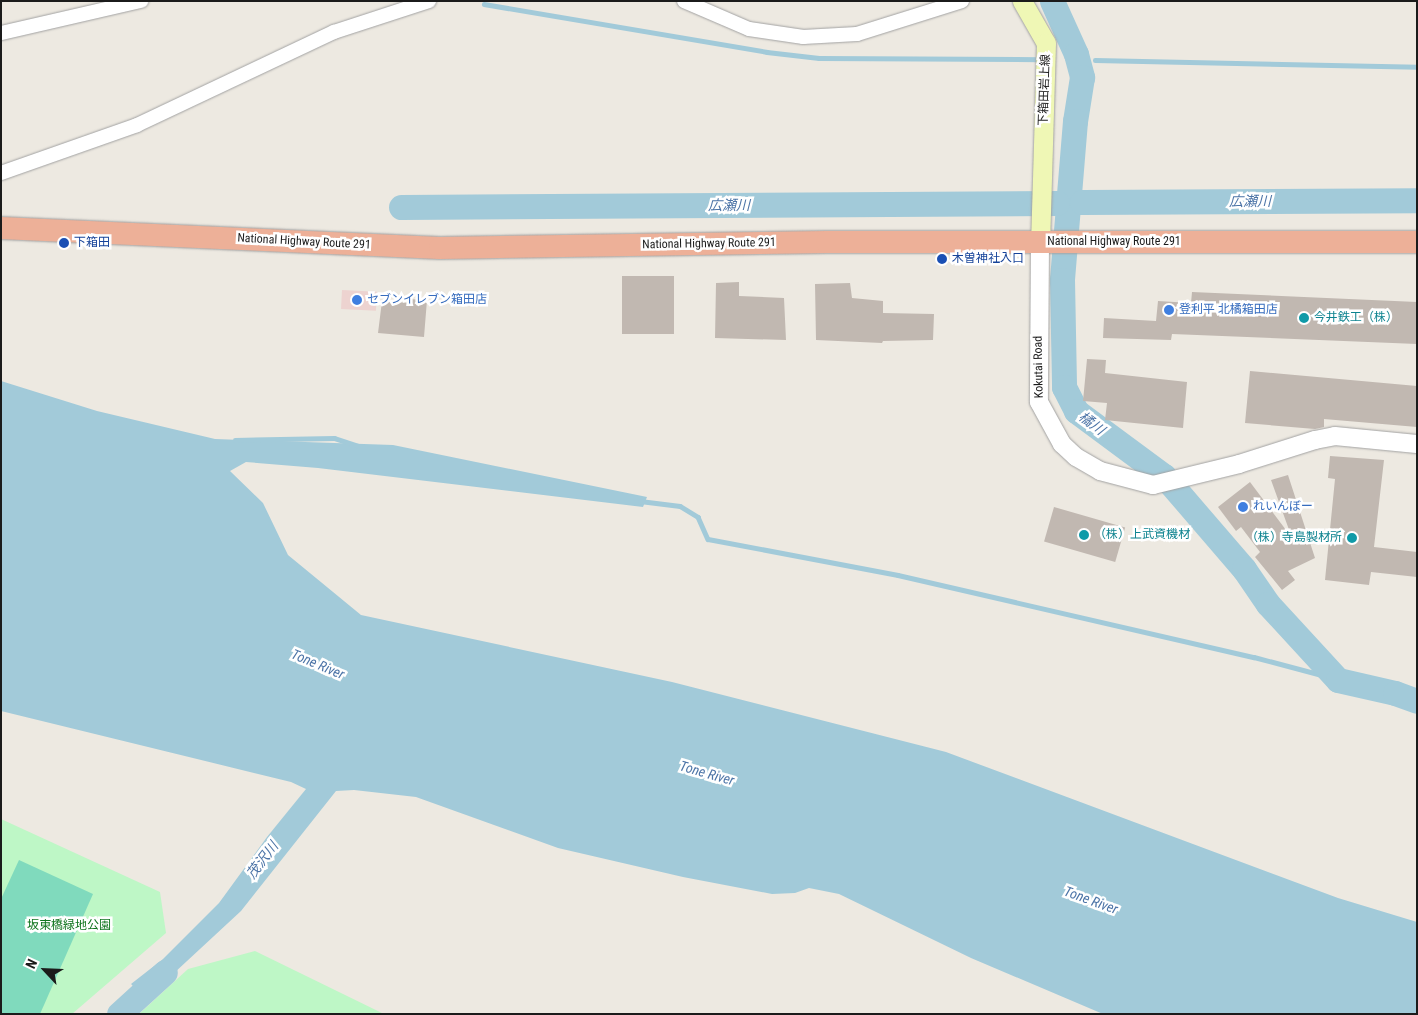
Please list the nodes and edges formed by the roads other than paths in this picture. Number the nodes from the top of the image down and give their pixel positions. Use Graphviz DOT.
graph roads {
  1 [pos="141,1"];
  2 [pos="429,1"];
  3 [pos="684,1"];
  4 [pos="962,1"];
  5 [pos="1022,1"];
  6 [pos="1,32"];
  7 [pos="1,173"];
  8 [pos="1,228"];
  9 [pos="1049,242"];
  10 [pos="1417,242"];
  11 [pos="1417,444"];
  1 -- 6 [label="street"];
  2 -- 7 [label="street"];
  3 -- 4 [label="street"];
  5 -- 9 [label="main road, 下箱田岩上線"];
  8 -- 9 [label="highway, National Highway Route 291"];
  9 -- 10 [label="highway, National Highway Route 291"];
  9 -- 11 [label="street, Kokutai Road"];
}
